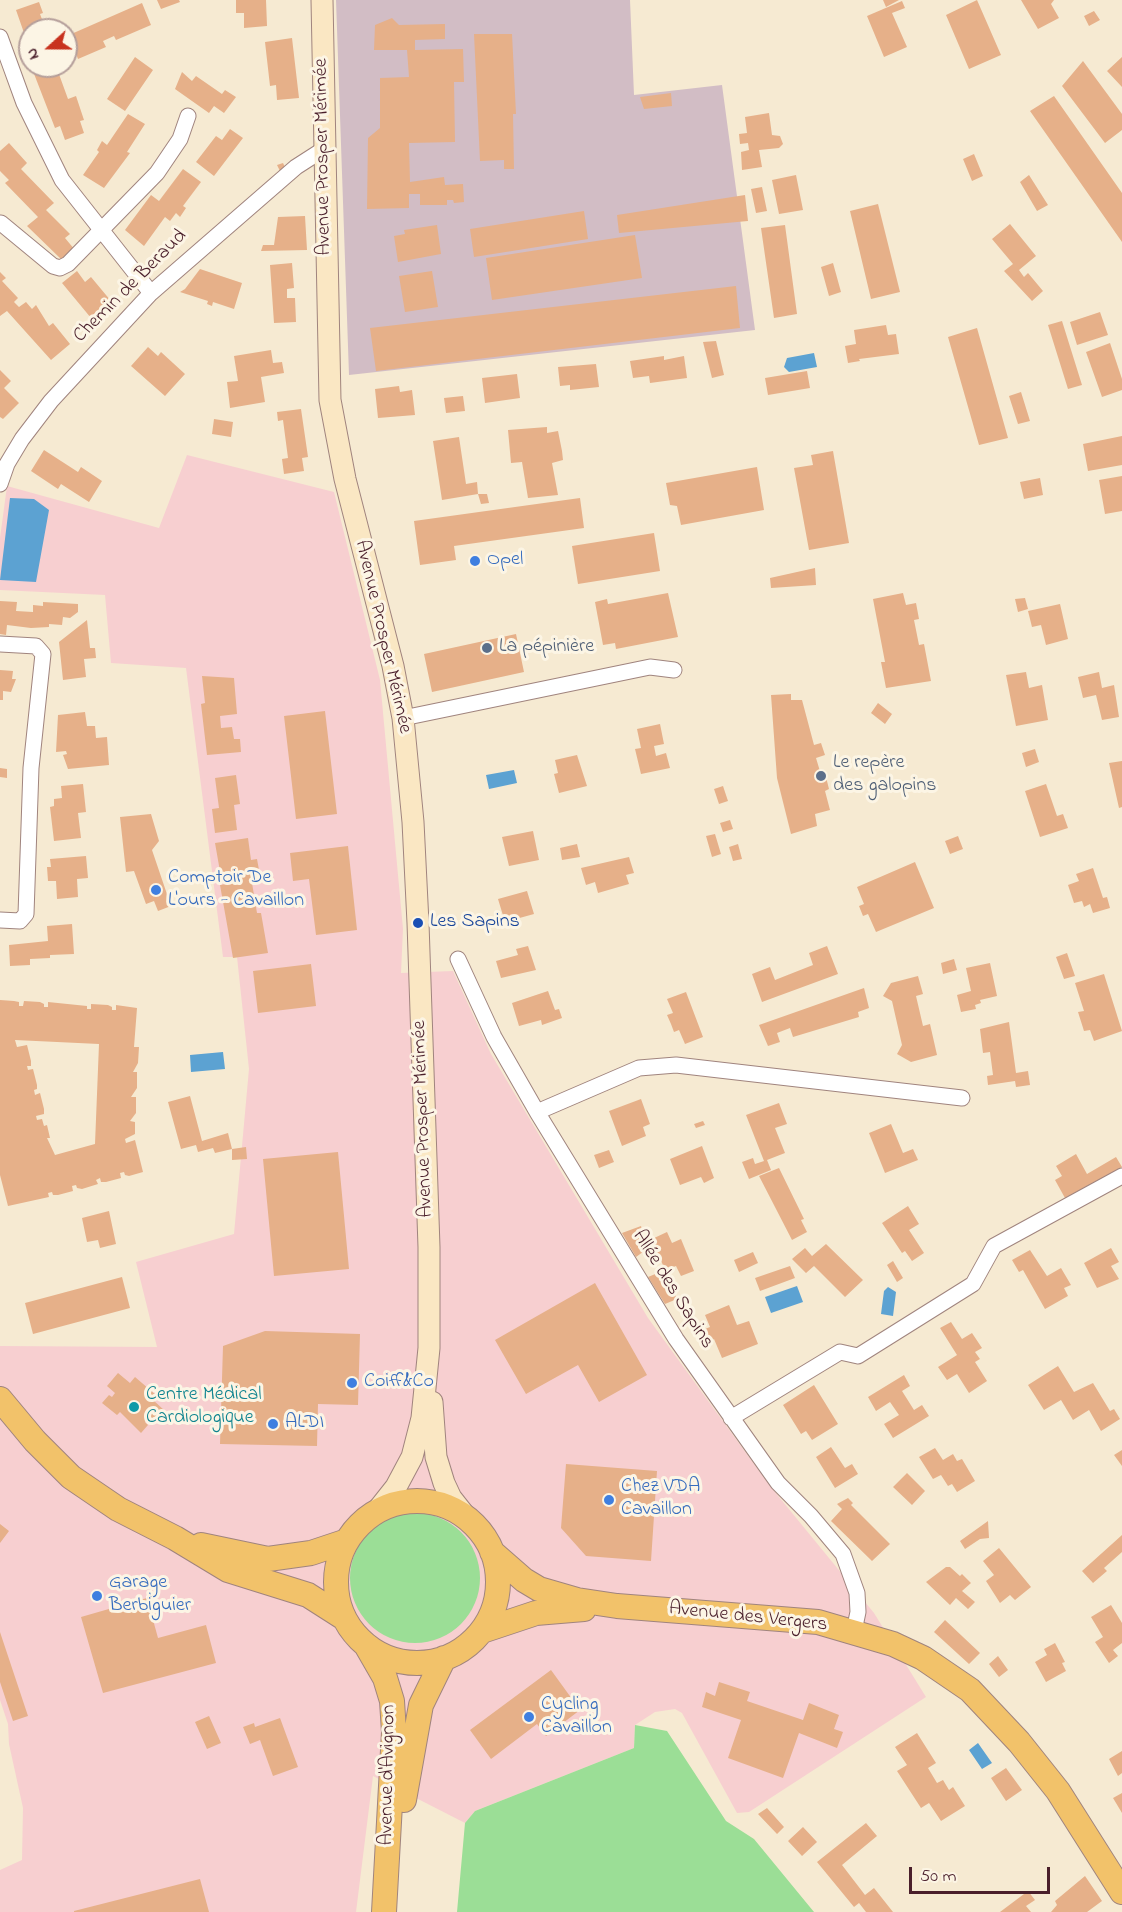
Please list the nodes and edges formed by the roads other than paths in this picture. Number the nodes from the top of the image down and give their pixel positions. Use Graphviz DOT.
graph roads {
  1 [pos="322,0"];
  2 [pos="0,37"];
  3 [pos="188,116"];
  4 [pos="324,149"];
  5 [pos="1,223"];
  6 [pos="101,232"];
  7 [pos="151,293"];
  8 [pos="0,484"];
  9 [pos="0,644"];
  10 [pos="674,670"];
  11 [pos="403,718"];
  12 [pos="0,920"];
  13 [pos="458,959"];
  14 [pos="962,1098"];
  15 [pos="537,1112"];
  16 [pos="1122,1176"];
  17 [pos="429,1348"];
  18 [pos="0,1399"];
  19 [pos="731,1418"];
  20 [pos="377,1511"];
  21 [pos="466,1517"];
  22 [pos="175,1538"];
  23 [pos="347,1540"];
  24 [pos="492,1552"];
  25 [pos="617,1606"];
  26 [pos="344,1618"];
  27 [pos="482,1631"];
  28 [pos="854,1631"];
  29 [pos="366,1645"];
  30 [pos="444,1658"];
  31 [pos="1122,1892"];
  32 [pos="384,1912"];
  1 -- 4 [label="main road, Avenue Prosper Mérimée"];
  2 -- 6 [label="street"];
  3 -- 6 [label="street"];
  4 -- 7 [label="street, Chemin de Beraud"];
  4 -- 11 [label="main road, Avenue Prosper Mérimée"];
  5 -- 6 [label="street"];
  6 -- 7 [label="street"];
  7 -- 8 [label="street, Chemin de Beraud"];
  9 -- 12 [label="street"];
  10 -- 11 [label="street"];
  11 -- 17 [label="main road, Avenue Prosper Mérimée"];
  13 -- 15 [label="street, Allée des Sapins"];
  14 -- 15 [label="street"];
  15 -- 19 [label="street, Allée des Sapins"];
  16 -- 19 [label="street"];
  17 -- 20 [label="main road, Avenue Prosper Mérimée"];
  17 -- 21 [label="main road, Avenue Prosper Mérimée"];
  18 -- 22 [label="main road"];
  19 -- 28 [label="street, Allée des Sapins"];
  20 -- 21 [label="main road"];
  20 -- 23 [label="main road"];
  21 -- 24 [label="main road"];
  22 -- 23 [label="main road"];
  22 -- 26 [label="main road"];
  23 -- 26 [label="main road"];
  24 -- 25 [label="main road, Avenue des Vergers"];
  24 -- 27 [label="main road"];
  25 -- 27 [label="main road, Avenue des Vergers"];
  25 -- 28 [label="main road, Avenue des Vergers"];
  26 -- 29 [label="main road"];
  27 -- 30 [label="main road"];
  28 -- 31 [label="main road, Avenue des Vergers"];
  29 -- 30 [label="main road"];
  29 -- 32 [label="main road, Avenue d'Avignon"];
  30 -- 32 [label="main road, Avenue d'Avignon"];
}
